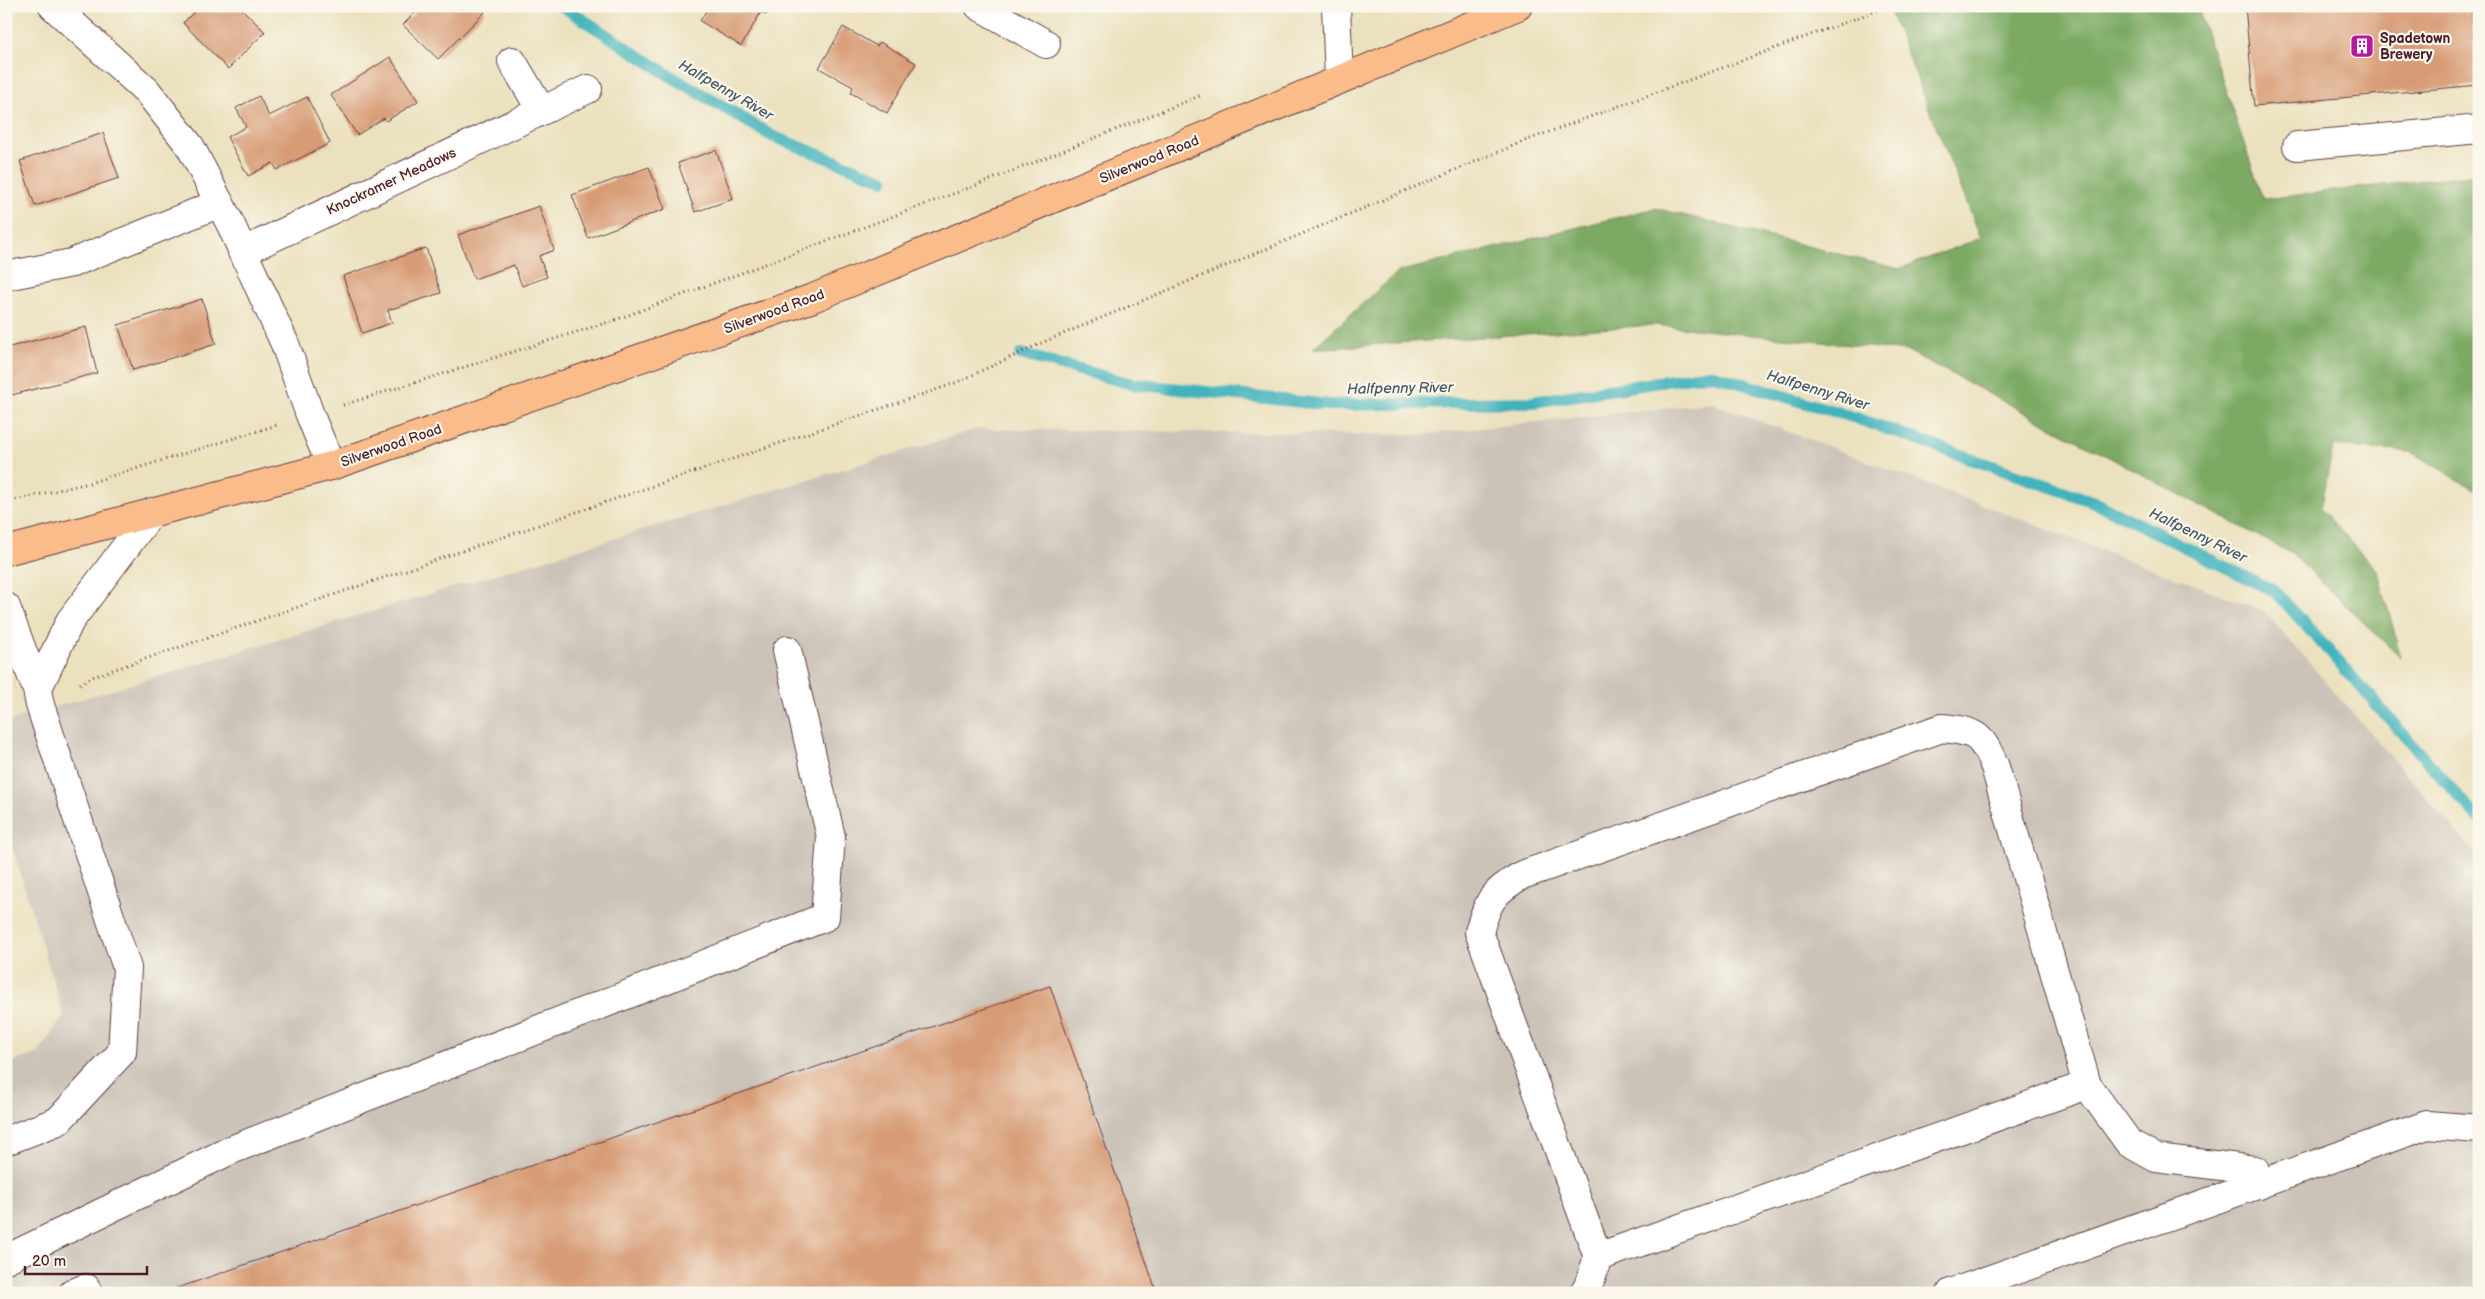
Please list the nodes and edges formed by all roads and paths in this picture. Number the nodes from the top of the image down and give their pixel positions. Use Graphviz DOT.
graph roads {
  1 [pos="53,6"];
  2 [pos="980,6"];
  3 [pos="1336,6"];
  4 [pos="1518,6"];
  5 [pos="1889,6"];
  6 [pos="1046,44"];
  7 [pos="512,62"];
  8 [pos="1339,80"];
  9 [pos="588,89"];
  10 [pos="1208,93"];
  11 [pos="541,110"];
  12 [pos="2479,129"];
  13 [pos="2297,146"];
  14 [pos="220,203"];
  15 [pos="242,252"];
  16 [pos="6,276"];
  17 [pos="310,415"];
  18 [pos="332,466"];
  19 [pos="6,502"];
  20 [pos="152,512"];
  21 [pos="6,551"];
  22 [pos="6,607"];
  23 [pos="787,650"];
  24 [pos="38,697"];
  25 [pos="2088,1085"];
  26 [pos="2479,1129"];
  27 [pos="6,1141"];
  28 [pos="2259,1185"];
  29 [pos="1598,1257"];
  30 [pos="6,1259"];
  31 [pos="73,1293"];
  32 [pos="88,1293"];
  33 [pos="1583,1293"];
  34 [pos="1951,1293"];
  1 -- 14 [label="street"];
  2 -- 6 [label="street"];
  3 -- 8 [label="street"];
  4 -- 8 [label="main road, Silverwood Road"];
  5 -- 24 [label="path"];
  7 -- 11 [label="street"];
  8 -- 18 [label="main road, Silverwood Road"];
  9 -- 11 [label="street, Knockramer Meadows"];
  10 -- 17 [label="path"];
  11 -- 15 [label="street, Knockramer Meadows"];
  12 -- 13 [label="street"];
  14 -- 15 [label="street"];
  14 -- 16 [label="street"];
  15 -- 17 [label="street"];
  17 -- 18 [label="street"];
  17 -- 19 [label="path"];
  18 -- 20 [label="main road, Silverwood Road"];
  20 -- 21 [label="main road, Silverwood Road"];
  20 -- 24 [label="street"];
  22 -- 24 [label="street"];
  23 -- 30 [label="street"];
  24 -- 27 [label="street"];
  25 -- 28 [label="street"];
  25 -- 29 [label="street"];
  25 -- 29 [label="street"];
  26 -- 28 [label="street"];
  28 -- 34 [label="street"];
  29 -- 33 [label="street"];
  31 -- 32 [label="street"];
}
